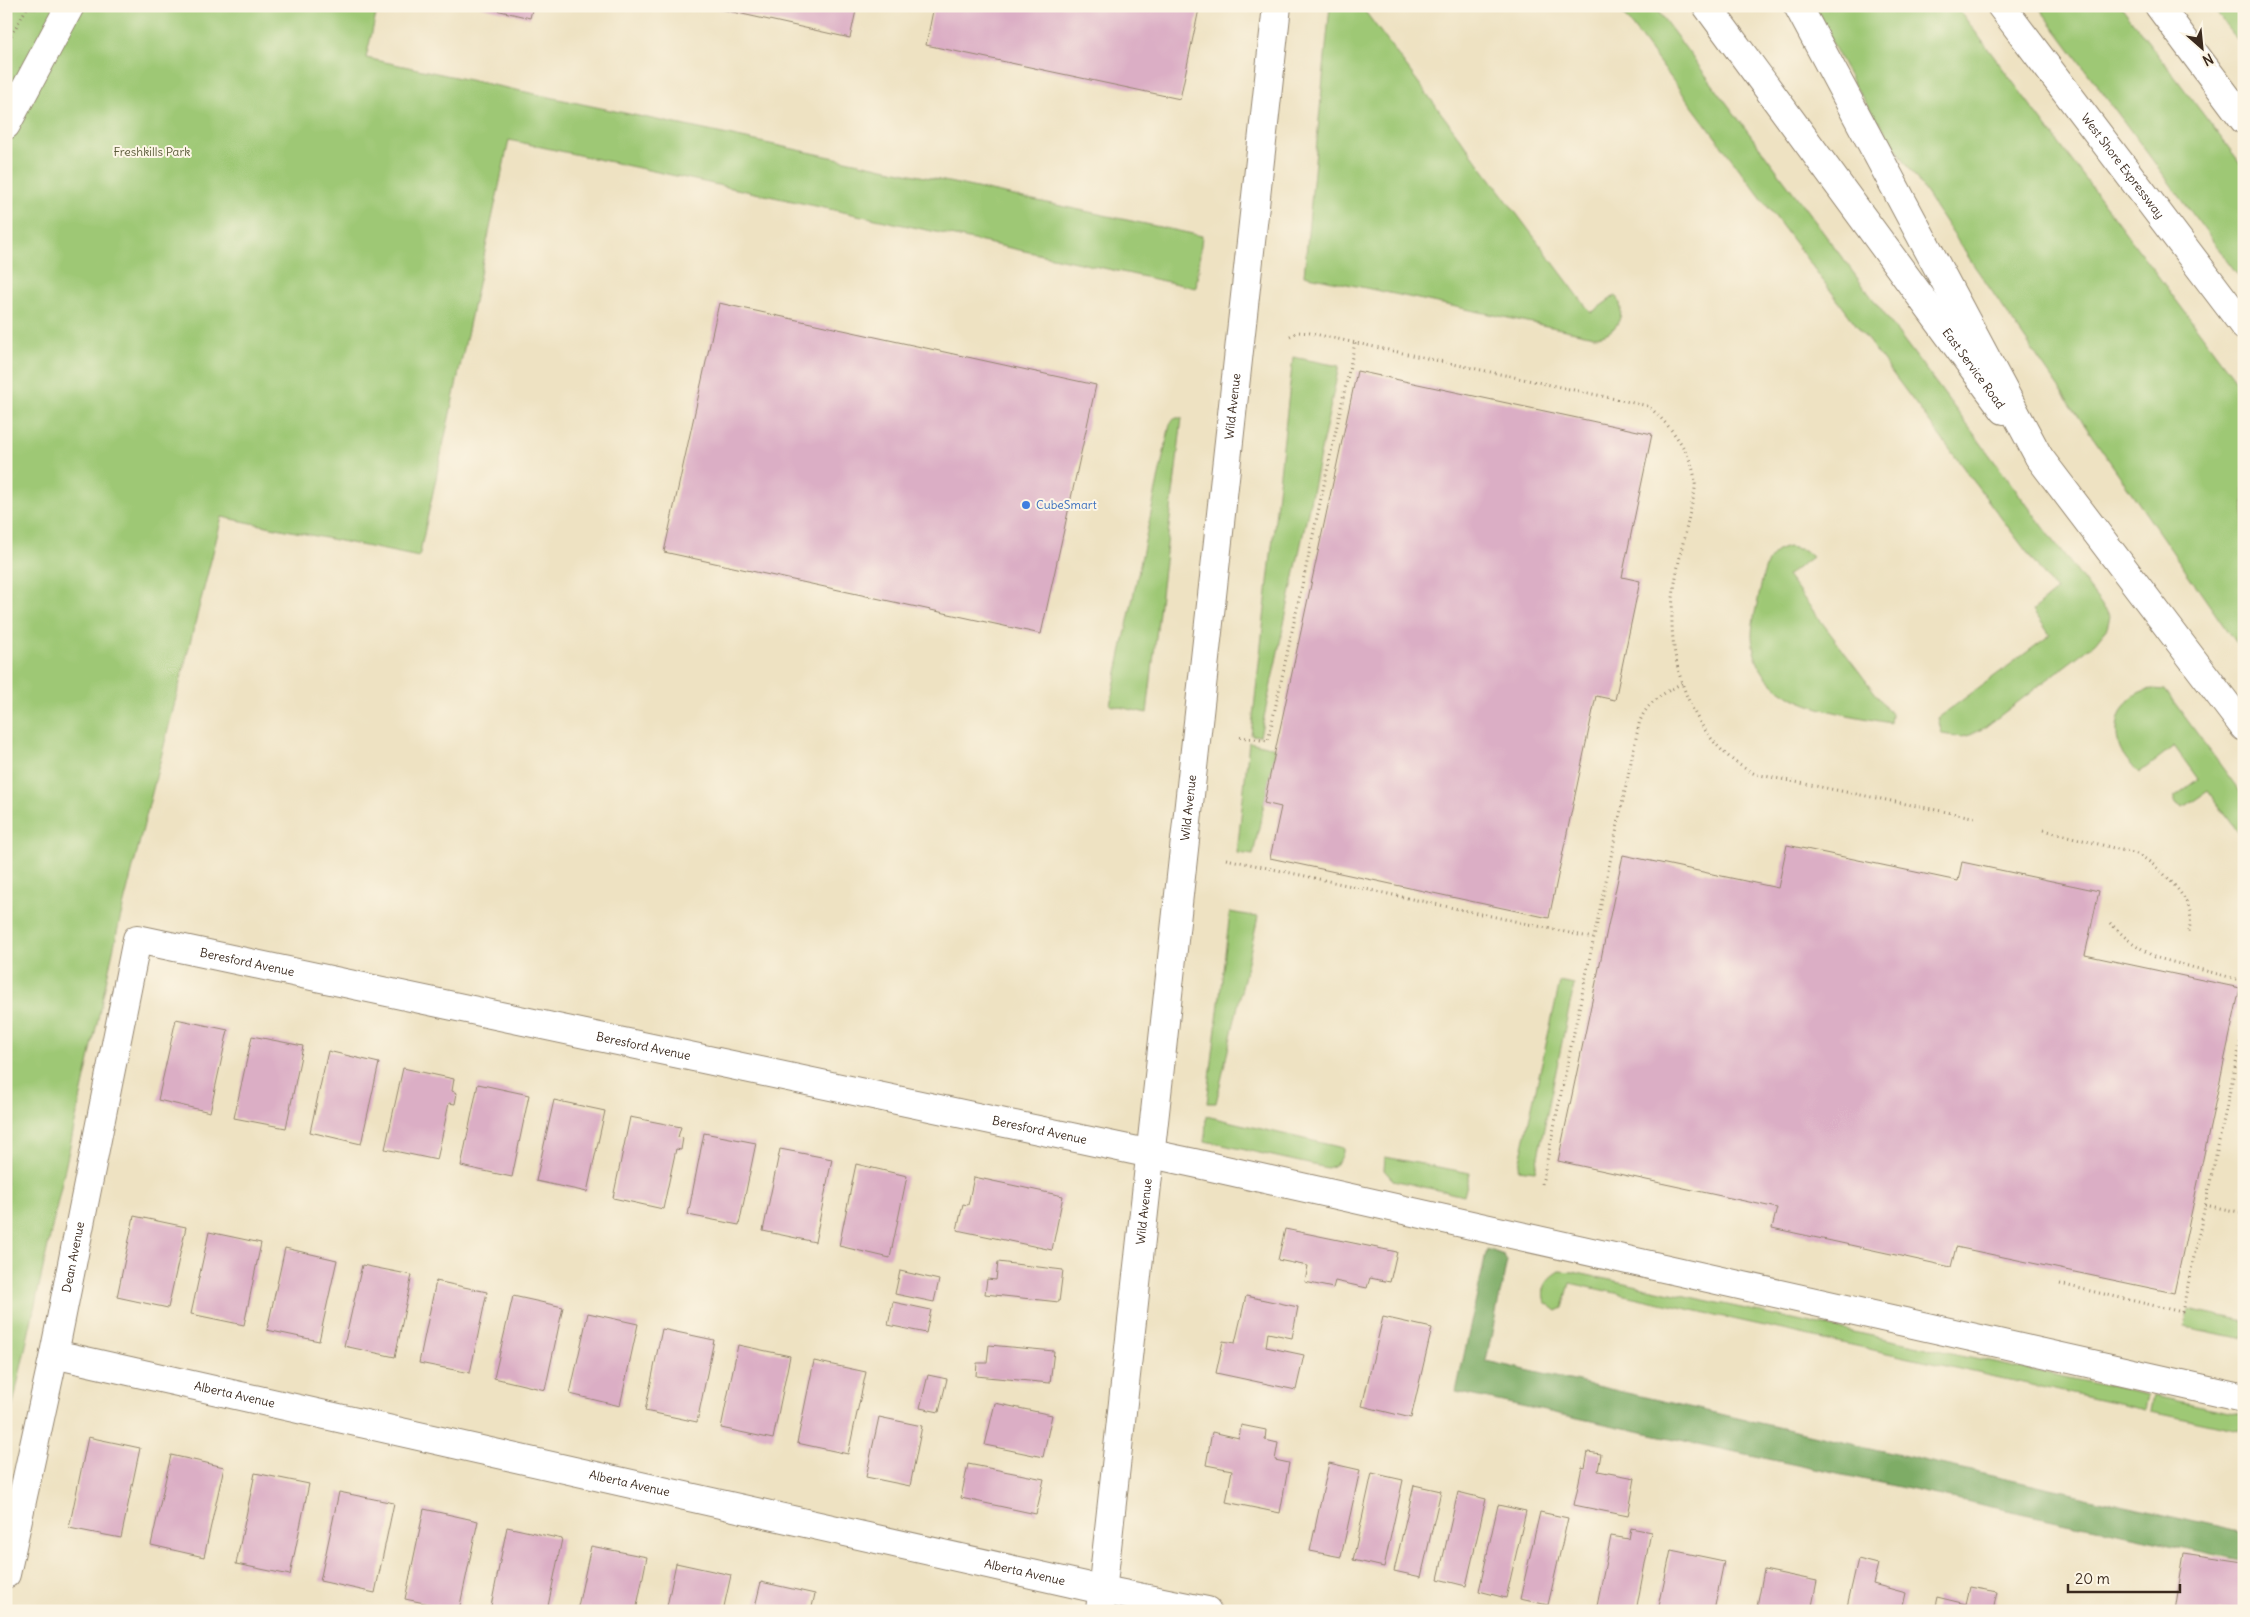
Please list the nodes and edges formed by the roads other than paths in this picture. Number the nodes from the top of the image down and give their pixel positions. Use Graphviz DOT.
graph roads {
  1 [pos="70,6"];
  2 [pos="1277,6"];
  3 [pos="1707,6"];
  4 [pos="1798,6"];
  5 [pos="2001,6"];
  6 [pos="2159,6"];
  7 [pos="2244,120"];
  8 [pos="6,125"];
  9 [pos="2244,326"];
  10 [pos="2039,457"];
  11 [pos="2244,727"];
  12 [pos="137,939"];
  13 [pos="1152,1154"];
  14 [pos="54,1354"];
  15 [pos="2244,1398"];
  16 [pos="6,1574"];
  17 [pos="1101,1601"];
  18 [pos="1207,1611"];
  1 -- 8 [label="main road"];
  2 -- 13 [label="main road, Wild Avenue"];
  3 -- 10 [label="main road, East Service Road"];
  4 -- 10 [label="main road"];
  5 -- 9 [label="main road, West Shore Expressway"];
  6 -- 7 [label="main road"];
  10 -- 11 [label="main road, East Service Road"];
  12 -- 13 [label="main road, Beresford Avenue"];
  12 -- 14 [label="main road, Dean Avenue"];
  13 -- 15 [label="main road, Beresford Avenue"];
  13 -- 17 [label="main road, Wild Avenue"];
  14 -- 16 [label="main road, Dean Avenue"];
  14 -- 17 [label="main road, Alberta Avenue"];
  17 -- 18 [label="main road, Alberta Avenue"];
}
